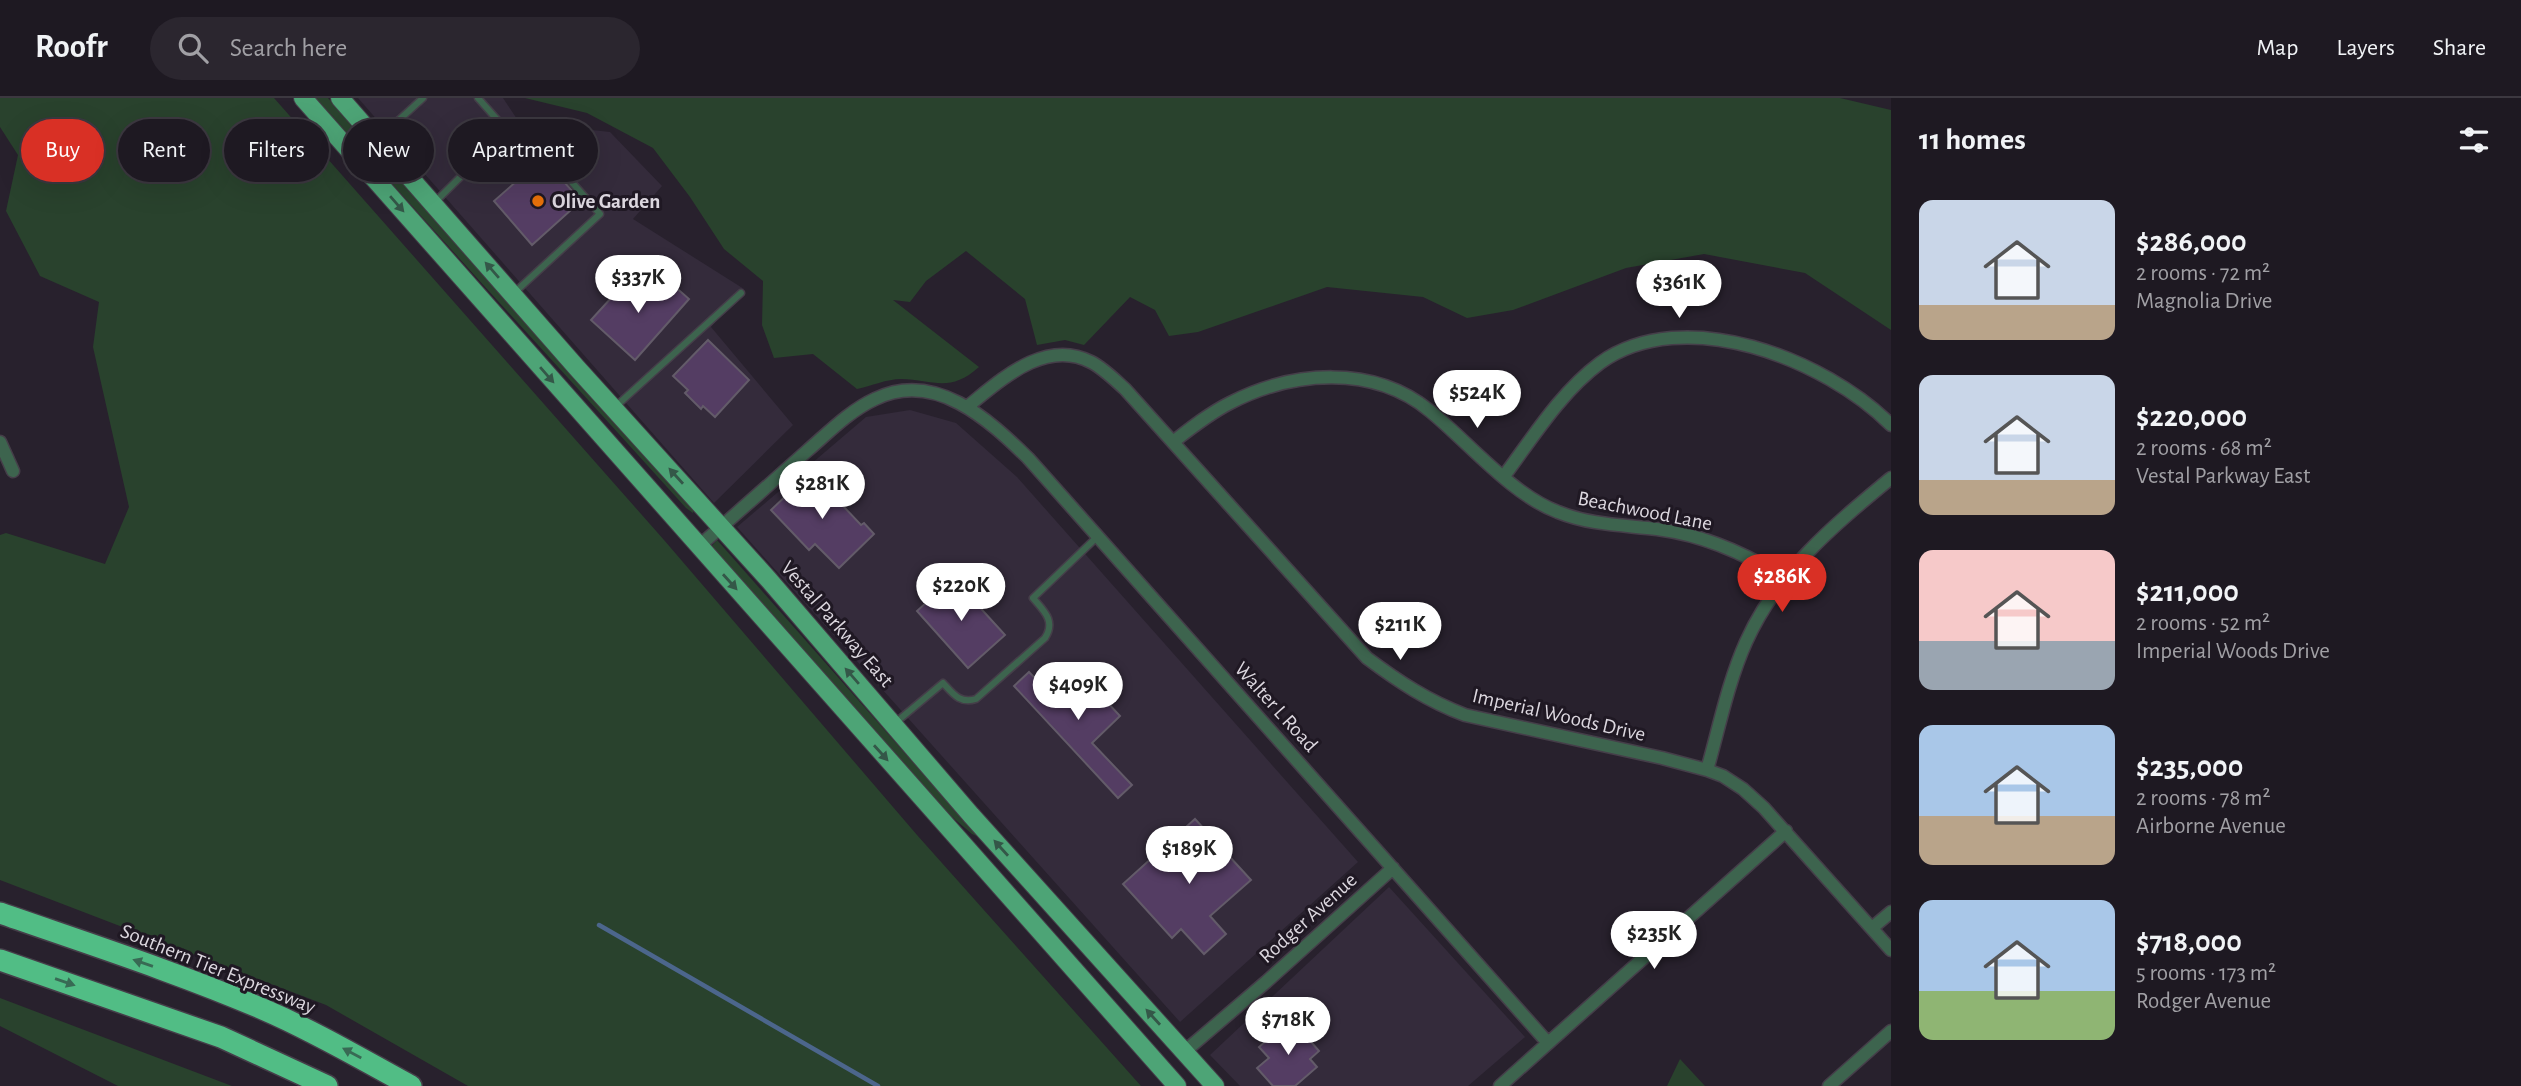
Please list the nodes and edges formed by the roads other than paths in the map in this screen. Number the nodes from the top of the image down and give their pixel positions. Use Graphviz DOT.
graph roads {
  1 [pos="303,98"];
  2 [pos="423,98"];
  3 [pos="478,98"];
  4 [pos="343,99"];
  5 [pos="360,119"];
  6 [pos="400,119"];
  7 [pos="497,119"];
  8 [pos="414,182"];
  9 [pos="456,182"];
  10 [pos="572,182"];
  11 [pos="434,204"];
  12 [pos="741,293"];
  13 [pos="513,294"];
  14 [pos="967,407"];
  15 [pos="614,408"];
  16 [pos="1891,425"];
  17 [pos="0,442"];
  18 [pos="1173,442"];
  19 [pos="13,471"];
  20 [pos="1504,476"];
  21 [pos="1891,478"];
  22 [pos="721,527"];
  23 [pos="1097,537"];
  24 [pos="698,547"];
  25 [pos="1784,579"];
  26 [pos="894,725"];
  27 [pos="1707,770"];
  28 [pos="1786,831"];
  29 [pos="1393,868"];
  30 [pos="1891,912"];
  31 [pos="0,913"];
  32 [pos="1872,928"];
  33 [pos="1891,950"];
  34 [pos="0,960"];
  35 [pos="1891,1031"];
  36 [pos="1548,1043"];
  37 [pos="1184,1052"];
  38 [pos="327,1086"];
  39 [pos="411,1086"];
  40 [pos="1177,1086"];
  41 [pos="1215,1086"];
  42 [pos="1500,1086"];
  43 [pos="1829,1086"];
  1 -- 24 [label="main road, one-way"];
  2 -- 6 [label="lane"];
  3 -- 7 [label="lane"];
  4 -- 5 [label="main road, Vestal Parkway East"];
  8 -- 11 [label="main road, Vestal Parkway East"];
  9 -- 11 [label="lane"];
  10 -- 13 [label="lane"];
  13 -- 11 [label="main road, Vestal Parkway East, one-way"];
  12 -- 15 [label="lane"];
  13 -- 15 [label="main road, Vestal Parkway East"];
  14 -- 18 [label="street, Imperial Woods Drive"];
  14 -- 22 [label="street, Walter L Road"];
  14 -- 23 [label="street, Walter L Road"];
  22 -- 15 [label="main road, Vestal Parkway East, one-way"];
  16 -- 20 [label="street"];
  17 -- 19 [label="street"];
  18 -- 20 [label="street, Beachwood Lane"];
  18 -- 27 [label="street, Imperial Woods Drive"];
  20 -- 25 [label="street, Beachwood Lane"];
  21 -- 25 [label="street"];
  22 -- 24 [label="street, Walter L Road"];
  26 -- 22 [label="main road, Vestal Parkway East, one-way"];
  23 -- 26 [label="lane"];
  23 -- 29 [label="street, Walter L Road"];
  24 -- 40 [label="main road, one-way"];
  25 -- 27 [label="street"];
  37 -- 26 [label="main road, Vestal Parkway East, one-way"];
  27 -- 28 [label="street, Imperial Woods Drive"];
  28 -- 32 [label="street, Imperial Woods Drive"];
  28 -- 36 [label="street"];
  29 -- 36 [label="street, Walter L Road"];
  29 -- 37 [label="street, Rodger Avenue"];
  30 -- 32 [label="street"];
  39 -- 31 [label="highway, Southern Tier Expressway, one-way"];
  32 -- 33 [label="street, Imperial Woods Drive"];
  34 -- 38 [label="highway, one-way"];
  35 -- 43 [label="street"];
  36 -- 42 [label="street"];
  37 -- 41 [label="main road, Vestal Parkway East"];
}
